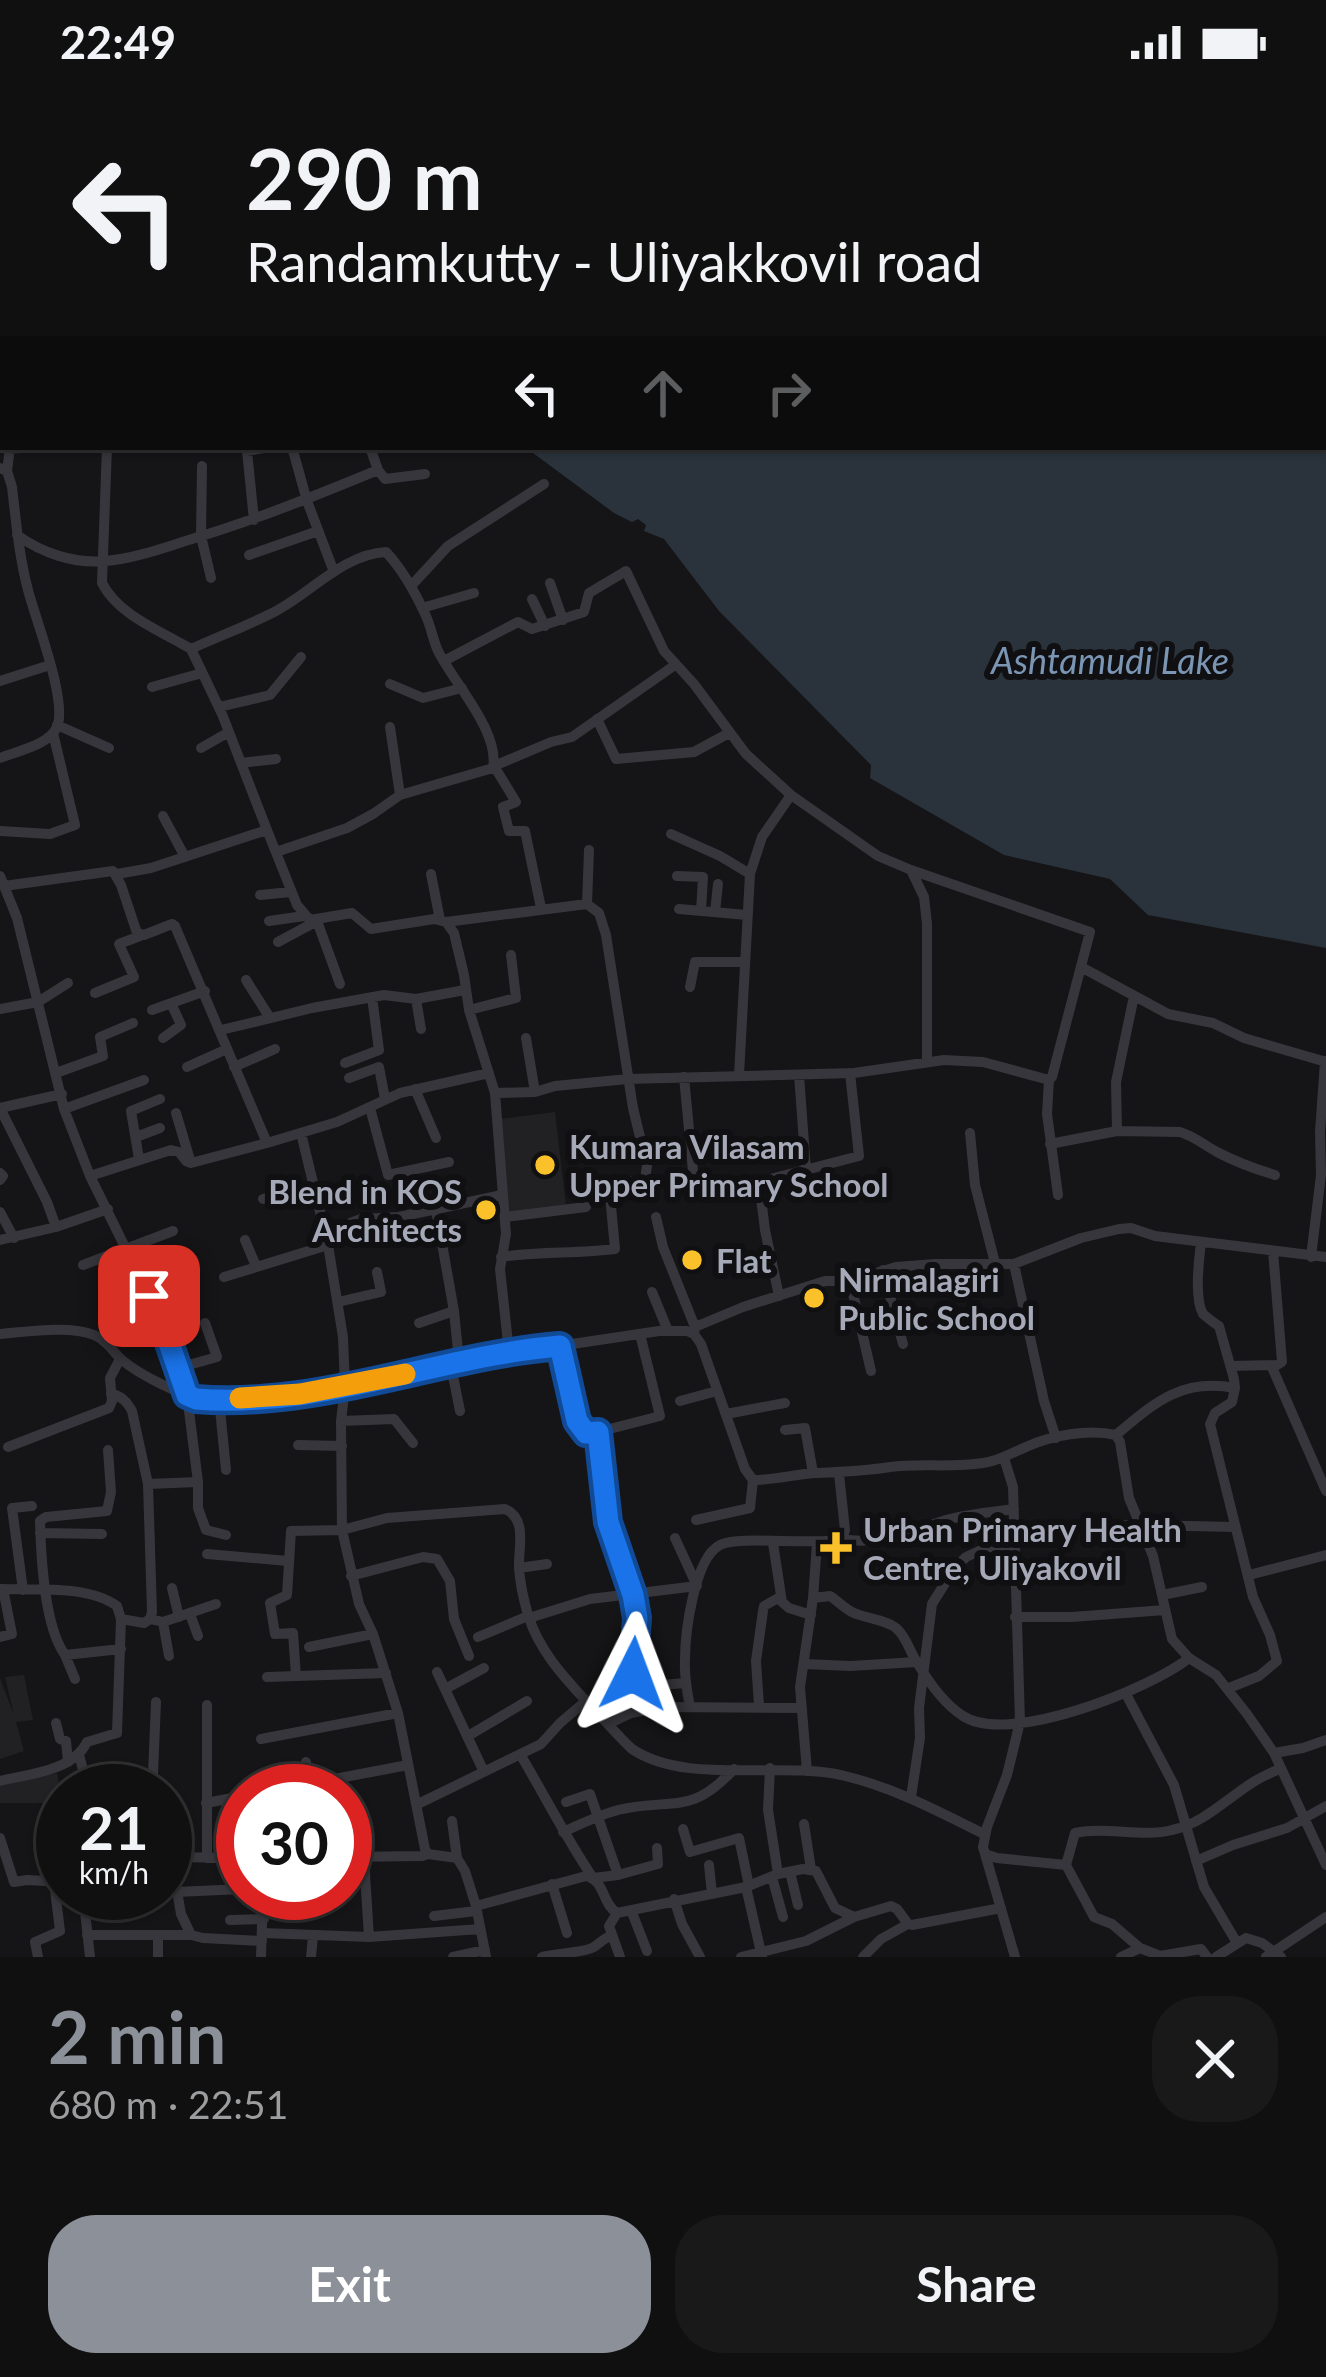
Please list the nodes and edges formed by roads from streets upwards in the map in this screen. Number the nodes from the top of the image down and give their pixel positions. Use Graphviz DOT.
graph roads {
  1 [pos="107,450"];
  2 [pos="253,450"];
  3 [pos="293,450"];
  4 [pos="371,450"];
  5 [pos="202,466"];
  6 [pos="3,470"];
  7 [pos="378,470"];
  8 [pos="425,474"];
  9 [pos="544,484"];
  10 [pos="308,501"];
  11 [pos="254,520"];
  12 [pos="318,531"];
  13 [pos="17,535"];
  14 [pos="201,536"];
  15 [pos="249,555"];
  16 [pos="104,561"];
  17 [pos="334,572"];
  18 [pos="211,578"];
  19 [pos="550,583"];
  20 [pos="411,586"];
  21 [pos="474,593"];
  22 [pos="532,599"];
  23 [pos="422,608"];
  24 [pos="563,620"];
  25 [pos="545,626"];
  26 [pos="190,649"];
  27 [pos="301,657"];
  28 [pos="444,661"];
  29 [pos="50,665"];
  30 [pos="675,665"];
  31 [pos="202,673"];
  32 [pos="0,681"];
  33 [pos="391,684"];
  34 [pos="152,687"];
  35 [pos="462,688"];
  36 [pos="219,707"];
  37 [pos="597,719"];
  38 [pos="390,727"];
  39 [pos="55,729"];
  40 [pos="229,732"];
  41 [pos="729,733"];
  42 [pos="109,748"];
  43 [pos="201,748"];
  44 [pos="0,758"];
  45 [pos="275,759"];
  46 [pos="241,763"];
  47 [pos="494,766"];
  48 [pos="400,795"];
  49 [pos="791,795"];
  50 [pos="163,816"];
  51 [pos="266,830"];
  52 [pos="0,831"];
  53 [pos="671,834"];
  54 [pos="589,850"];
  55 [pos="276,852"];
  56 [pos="185,857"];
  57 [pos="910,870"];
  58 [pos="117,874"];
  59 [pos="431,874"];
  60 [pos="750,874"];
  61 [pos="676,876"];
  62 [pos="2,881"];
  63 [pos="718,884"];
  64 [pos="291,892"];
  65 [pos="260,895"];
  66 [pos="587,904"];
  67 [pos="541,908"];
  68 [pos="679,909"];
  69 [pos="700,910"];
  70 [pos="716,912"];
  71 [pos="747,914"];
  72 [pos="17,918"];
  73 [pos="311,918"];
  74 [pos="269,921"];
  75 [pos="443,921"];
  76 [pos="0,924"];
  77 [pos="144,935"];
  78 [pos="278,942"];
  79 [pos="511,955"];
  80 [pos="744,962"];
  81 [pos="1081,967"];
  82 [pos="246,980"];
  83 [pos="68,983"];
  84 [pos="340,984"];
  85 [pos="690,987"];
  86 [pos="465,990"];
  87 [pos="205,991"];
  88 [pos="95,993"];
  89 [pos="1134,996"];
  90 [pos="372,997"];
  91 [pos="416,999"];
  92 [pos="38,1002"];
  93 [pos="171,1003"];
  94 [pos="0,1010"];
  95 [pos="152,1010"];
  96 [pos="469,1010"];
  97 [pos="270,1018"];
  98 [pos="133,1023"];
  99 [pos="421,1029"];
  100 [pos="221,1030"];
  101 [pos="163,1038"];
  102 [pos="526,1039"];
  103 [pos="275,1048"];
  104 [pos="227,1049"];
  105 [pos="926,1061"];
  106 [pos="1326,1062"];
  107 [pos="345,1063"];
  108 [pos="188,1066"];
  109 [pos="234,1067"];
  110 [pos="489,1072"];
  111 [pos="56,1073"];
  112 [pos="850,1073"];
  113 [pos="799,1075"];
  114 [pos="739,1076"];
  115 [pos="684,1077"];
  116 [pos="350,1078"];
  117 [pos="628,1079"];
  118 [pos="144,1080"];
  119 [pos="1049,1081"];
  120 [pos="415,1089"];
  121 [pos="535,1092"];
  122 [pos="496,1093"];
  123 [pos="62,1094"];
  124 [pos="160,1099"];
  125 [pos="385,1099"];
  126 [pos="0,1108"];
  127 [pos="370,1108"];
  128 [pos="64,1109"];
  129 [pos="176,1113"];
  130 [pos="160,1128"];
  131 [pos="1117,1131"];
  132 [pos="301,1133"];
  133 [pos="970,1133"];
  134 [pos="136,1137"];
  135 [pos="436,1138"];
  136 [pos="267,1143"];
  137 [pos="1050,1144"];
  138 [pos="139,1159"];
  139 [pos="449,1162"];
  140 [pos="191,1163"];
  141 [pos="806,1170"];
  142 [pos="1276,1174"];
  143 [pos="90,1176"];
  144 [pos="312,1185"];
  145 [pos="694,1192"];
  146 [pos="502,1195"];
  147 [pos="1058,1195"];
  148 [pos="263,1198"];
  149 [pos="586,1207"];
  150 [pos="108,1209"];
  151 [pos="436,1210"];
  152 [pos="0,1213"];
  153 [pos="656,1216"];
  154 [pos="505,1217"];
  155 [pos="56,1227"];
  156 [pos="173,1231"];
  157 [pos="14,1238"];
  158 [pos="326,1239"];
  159 [pos="0,1240"];
  160 [pos="245,1240"];
  161 [pos="1201,1242"];
  162 [pos="127,1251"];
  163 [pos="1273,1251"];
  164 [pos="501,1256"];
  165 [pos="1311,1257"];
  166 [pos="1326,1257"];
  167 [pos="995,1264"];
  168 [pos="1014,1264"];
  169 [pos="82,1265"];
  170 [pos="256,1266"];
  171 [pos="884,1270"];
  172 [pos="377,1273"];
  173 [pos="224,1277"];
  174 [pos="850,1281"];
  175 [pos="173,1288"];
  176 [pos="652,1292"];
  177 [pos="779,1295"];
  178 [pos="149,1296"];
  179 [pos="338,1302"];
  180 [pos="454,1311"];
  181 [pos="419,1322"];
  182 [pos="205,1323"];
  183 [pos="695,1330"];
  184 [pos="668,1331"];
  185 [pos="0,1334"];
  186 [pos="640,1334"];
  187 [pos="903,1344"];
  188 [pos="560,1346"];
  189 [pos="509,1352"];
  190 [pos="120,1359"];
  191 [pos="459,1361"];
  192 [pos="1271,1365"];
  193 [pos="1232,1366"];
  194 [pos="178,1369"];
  195 [pos="871,1371"];
  196 [pos="345,1387"];
  197 [pos="1235,1388"];
  198 [pos="717,1391"];
  199 [pos="111,1394"];
  200 [pos="187,1395"];
  201 [pos="219,1399"];
  202 [pos="680,1401"];
  203 [pos="784,1403"];
  204 [pos="460,1411"];
  205 [pos="726,1414"];
  206 [pos="341,1421"];
  207 [pos="785,1430"];
  208 [pos="598,1432"];
  209 [pos="1116,1435"];
  210 [pos="1056,1438"];
  211 [pos="413,1443"];
  212 [pos="298,1445"];
  213 [pos="342,1446"];
  214 [pos="8,1447"];
  215 [pos="108,1450"];
  216 [pos="1004,1458"];
  217 [pos="226,1470"];
  218 [pos="813,1473"];
  219 [pos="839,1474"];
  220 [pos="753,1480"];
  221 [pos="198,1482"];
  222 [pos="148,1484"];
  223 [pos="1326,1491"];
  224 [pos="32,1506"];
  225 [pos="1013,1509"];
  226 [pos="696,1520"];
  227 [pos="1141,1525"];
  228 [pos="1015,1527"];
  229 [pos="1234,1527"];
  230 [pos="342,1530"];
  231 [pos="40,1533"];
  232 [pos="102,1534"];
  233 [pos="226,1535"];
  234 [pos="675,1538"];
  235 [pos="842,1539"];
  236 [pos="773,1543"];
  237 [pos="818,1544"];
  238 [pos="1015,1549"];
  239 [pos="207,1554"];
  240 [pos="1326,1555"];
  241 [pos="288,1561"];
  242 [pos="547,1564"];
  243 [pos="519,1568"];
  244 [pos="1249,1575"];
  245 [pos="352,1576"];
  246 [pos="697,1586"];
  247 [pos="172,1588"];
  248 [pos="1202,1588"];
  249 [pos="2,1589"];
  250 [pos="23,1590"];
  251 [pos="46,1591"];
  252 [pos="633,1595"];
  253 [pos="1162,1595"];
  254 [pos="780,1598"];
  255 [pos="813,1598"];
  256 [pos="216,1604"];
  257 [pos="1165,1610"];
  258 [pos="811,1615"];
  259 [pos="184,1616"];
  260 [pos="1015,1616"];
  261 [pos="529,1617"];
  262 [pos="121,1618"];
  263 [pos="156,1621"];
  264 [pos="373,1634"];
  265 [pos="198,1636"];
  266 [pos="0,1637"];
  267 [pos="478,1637"];
  268 [pos="309,1647"];
  269 [pos="121,1648"];
  270 [pos="65,1655"];
  271 [pos="169,1656"];
  272 [pos="469,1656"];
  273 [pos="1190,1658"];
  274 [pos="916,1662"];
  275 [pos="804,1664"];
  276 [pos="484,1668"];
  277 [pos="436,1672"];
  278 [pos="386,1673"];
  279 [pos="925,1675"];
  280 [pos="296,1676"];
  281 [pos="267,1677"];
  282 [pos="75,1678"];
  283 [pos="686,1682"];
  284 [pos="649,1686"];
  285 [pos="1229,1688"];
  286 [pos="445,1689"];
  287 [pos="1126,1694"];
  288 [pos="527,1701"];
  289 [pos="586,1701"];
  290 [pos="156,1702"];
  291 [pos="207,1706"];
  292 [pos="759,1706"];
  293 [pos="690,1707"];
  294 [pos="802,1708"];
  295 [pos="398,1713"];
  296 [pos="604,1720"];
  297 [pos="1020,1722"];
  298 [pos="56,1723"];
  299 [pos="468,1736"];
  300 [pos="261,1739"];
  301 [pos="1326,1740"];
  302 [pos="1274,1753"];
  303 [pos="520,1754"];
  304 [pos="73,1758"];
  305 [pos="76,1764"];
  306 [pos="153,1764"];
  307 [pos="408,1765"];
  308 [pos="770,1768"];
  309 [pos="1281,1768"];
  310 [pos="734,1769"];
  311 [pos="484,1772"];
  312 [pos="807,1772"];
  313 [pos="372,1773"];
  314 [pos="0,1781"];
  315 [pos="910,1797"];
  316 [pos="216,1801"];
  317 [pos="566,1802"];
  318 [pos="206,1803"];
  319 [pos="418,1804"];
  320 [pos="1326,1806"];
  321 [pos="599,1816"];
  322 [pos="1304,1819"];
  323 [pos="452,1821"];
  324 [pos="804,1824"];
  325 [pos="1187,1826"];
  326 [pos="683,1829"];
  327 [pos="563,1832"];
  328 [pos="984,1834"];
  329 [pos="1,1846"];
  330 [pos="657,1848"];
  331 [pos="428,1854"];
  332 [pos="985,1854"];
  333 [pos="372,1857"];
  334 [pos="192,1858"];
  335 [pos="207,1858"];
  336 [pos="216,1858"];
  337 [pos="457,1858"];
  338 [pos="1196,1861"];
  339 [pos="710,1864"];
  340 [pos="1066,1865"];
  341 [pos="1326,1865"];
  342 [pos="811,1869"];
  343 [pos="780,1874"];
  344 [pos="618,1875"];
  345 [pos="593,1878"];
  346 [pos="36,1881"];
  347 [pos="14,1882"];
  348 [pos="553,1884"];
  349 [pos="0,1886"];
  350 [pos="747,1886"];
  351 [pos="712,1894"];
  352 [pos="674,1899"];
  353 [pos="797,1905"];
  354 [pos="1001,1908"];
  355 [pos="476,1909"];
  356 [pos="631,1910"];
  357 [pos="617,1913"];
  358 [pos="434,1916"];
  359 [pos="783,1917"];
  360 [pos="854,1917"];
  361 [pos="1326,1917"];
  362 [pos="60,1920"];
  363 [pos="86,1920"];
  364 [pos="183,1920"];
  365 [pos="264,1920"];
  366 [pos="366,1920"];
  367 [pos="908,1924"];
  368 [pos="480,1929"];
  369 [pos="567,1933"];
  370 [pos="87,1935"];
  371 [pos="158,1935"];
  372 [pos="191,1935"];
  373 [pos="313,1936"];
  374 [pos="611,1936"];
  375 [pos="263,1937"];
  376 [pos="369,1937"];
  377 [pos="1237,1943"];
  378 [pos="1141,1948"];
  379 [pos="647,1951"];
  380 [pos="485,1953"];
  381 [pos="761,1955"];
  382 [pos="1274,1955"];
  383 [pos="38,1957"];
  384 [pos="90,1957"];
  385 [pos="158,1957"];
  386 [pos="262,1957"];
  387 [pos="311,1957"];
  388 [pos="453,1957"];
  389 [pos="542,1957"];
  390 [pos="620,1957"];
  391 [pos="700,1957"];
  392 [pos="741,1957"];
  393 [pos="863,1957"];
  394 [pos="1015,1957"];
  395 [pos="1121,1957"];
  396 [pos="1211,1957"];
  1 -- 16 [label="street"];
  2 -- 11 [label="street"];
  3 -- 10 [label="street"];
  4 -- 7 [label="street"];
  5 -- 14 [label="street"];
  6 -- 13 [label="street"];
  7 -- 8 [label="street"];
  7 -- 10 [label="street"];
  9 -- 20 [label="street"];
  10 -- 11 [label="street"];
  10 -- 12 [label="street"];
  11 -- 14 [label="street"];
  12 -- 15 [label="street"];
  12 -- 17 [label="street"];
  13 -- 16 [label="street"];
  13 -- 29 [label="street"];
  14 -- 16 [label="street"];
  14 -- 18 [label="street"];
  16 -- 26 [label="street"];
  17 -- 20 [label="street"];
  17 -- 26 [label="street"];
  19 -- 24 [label="street"];
  20 -- 23 [label="street"];
  21 -- 23 [label="street"];
  22 -- 25 [label="street"];
  23 -- 28 [label="street"];
  24 -- 25 [label="street"];
  24 -- 30 [label="street"];
  25 -- 28 [label="street"];
  26 -- 31 [label="street"];
  27 -- 36 [label="street"];
  28 -- 35 [label="street"];
  29 -- 32 [label="street"];
  29 -- 39 [label="street"];
  30 -- 37 [label="street"];
  30 -- 41 [label="street"];
  31 -- 34 [label="street"];
  31 -- 36 [label="street"];
  33 -- 35 [label="street"];
  35 -- 47 [label="street"];
  36 -- 40 [label="street"];
  37 -- 41 [label="street"];
  37 -- 47 [label="street"];
  38 -- 48 [label="street"];
  39 -- 42 [label="street"];
  39 -- 44 [label="street"];
  39 -- 52 [label="street"];
  40 -- 43 [label="street"];
  40 -- 46 [label="street"];
  41 -- 49 [label="street"];
  45 -- 46 [label="street"];
  46 -- 51 [label="street"];
  47 -- 48 [label="street"];
  47 -- 67 [label="street"];
  48 -- 55 [label="street"];
  49 -- 57 [label="street"];
  49 -- 60 [label="street"];
  50 -- 56 [label="street"];
  51 -- 55 [label="street"];
  51 -- 56 [label="street"];
  53 -- 60 [label="street"];
  54 -- 66 [label="street"];
  55 -- 64 [label="street"];
  56 -- 58 [label="street"];
  57 -- 81 [label="street"];
  57 -- 105 [label="street"];
  58 -- 62 [label="street"];
  58 -- 77 [label="street"];
  59 -- 75 [label="street"];
  60 -- 71 [label="street"];
  61 -- 69 [label="street"];
  62 -- 72 [label="street"];
  63 -- 70 [label="street"];
  64 -- 65 [label="street"];
  64 -- 73 [label="street"];
  66 -- 67 [label="street"];
  66 -- 117 [label="street"];
  67 -- 75 [label="street"];
  68 -- 69 [label="street"];
  69 -- 70 [label="street"];
  70 -- 71 [label="street"];
  71 -- 80 [label="street"];
  72 -- 76 [label="street"];
  72 -- 92 [label="street"];
  73 -- 74 [label="street"];
  73 -- 75 [label="street"];
  73 -- 78 [label="street"];
  73 -- 84 [label="street"];
  75 -- 86 [label="street"];
  77 -- 87 [label="street"];
  77 -- 88 [label="street"];
  79 -- 96 [label="street"];
  80 -- 85 [label="street"];
  80 -- 114 [label="street"];
  81 -- 89 [label="street"];
  81 -- 119 [label="street"];
  82 -- 97 [label="street"];
  83 -- 92 [label="street"];
  86 -- 91 [label="street"];
  86 -- 96 [label="street"];
  87 -- 93 [label="street"];
  87 -- 100 [label="street"];
  89 -- 106 [label="street"];
  89 -- 131 [label="street"];
  90 -- 91 [label="street"];
  90 -- 97 [label="street"];
  90 -- 107 [label="street"];
  91 -- 99 [label="street"];
  92 -- 94 [label="street"];
  92 -- 111 [label="street"];
  93 -- 95 [label="street"];
  93 -- 101 [label="street"];
  96 -- 110 [label="street"];
  97 -- 100 [label="street"];
  98 -- 111 [label="street"];
  100 -- 104 [label="street"];
  102 -- 121 [label="street"];
  103 -- 109 [label="street"];
  104 -- 108 [label="street"];
  104 -- 109 [label="street"];
  105 -- 112 [label="street"];
  105 -- 119 [label="street"];
  106 -- 165 [label="street"];
  109 -- 136 [label="street"];
  110 -- 120 [label="street"];
  110 -- 122 [label="street"];
  111 -- 123 [label="street"];
  112 -- 113 [label="street"];
  112 -- 141 [label="street"];
  113 -- 114 [label="street"];
  113 -- 141 [label="street"];
  114 -- 115 [label="street"];
  115 -- 117 [label="street"];
  115 -- 145 [label="street"];
  116 -- 125 [label="street"];
  117 -- 121 [label="street"];
  117 -- 164 [label="street"];
  118 -- 128 [label="street"];
  119 -- 137 [label="street"];
  120 -- 125 [label="street"];
  120 -- 135 [label="street"];
  121 -- 122 [label="street"];
  122 -- 146 [label="street"];
  123 -- 126 [label="street"];
  123 -- 128 [label="street"];
  124 -- 134 [label="street"];
  125 -- 127 [label="street"];
  126 -- 155 [label="street"];
  127 -- 132 [label="street"];
  127 -- 139 [label="street"];
  128 -- 143 [label="street"];
  129 -- 140 [label="street"];
  130 -- 134 [label="street"];
  131 -- 137 [label="street"];
  131 -- 142 [label="street"];
  132 -- 136 [label="street"];
  132 -- 144 [label="street"];
  133 -- 167 [label="street"];
  134 -- 138 [label="street"];
  136 -- 140 [label="street"];
  137 -- 147 [label="street"];
  138 -- 140 [label="street"];
  138 -- 143 [label="street"];
  141 -- 177 [label="street"];
  143 -- 150 [label="street"];
  144 -- 148 [label="street"];
  144 -- 158 [label="street"];
  146 -- 151 [label="street"];
  146 -- 154 [label="street"];
  149 -- 154 [label="street"];
  150 -- 155 [label="street"];
  150 -- 162 [label="street"];
  151 -- 158 [label="street"];
  151 -- 180 [label="street"];
  152 -- 157 [label="street"];
  153 -- 183 [label="street"];
  154 -- 164 [label="street"];
  155 -- 157 [label="street"];
  156 -- 162 [label="street"];
  157 -- 159 [label="street"];
  158 -- 170 [label="street"];
  158 -- 179 [label="street"];
  160 -- 170 [label="street"];
  161 -- 163 [label="street"];
  161 -- 168 [label="street"];
  161 -- 193 [label="street"];
  162 -- 169 [label="street"];
  162 -- 178 [label="street"];
  163 -- 165 [label="street"];
  163 -- 192 [label="street"];
  164 -- 189 [label="street"];
  165 -- 166 [label="street"];
  167 -- 168 [label="street"];
  167 -- 171 [label="street"];
  168 -- 210 [label="street"];
  170 -- 173 [label="street"];
  171 -- 174 [label="street"];
  171 -- 187 [label="street"];
  172 -- 179 [label="street"];
  174 -- 177 [label="street"];
  174 -- 195 [label="street"];
  175 -- 178 [label="street"];
  176 -- 184 [label="street"];
  177 -- 183 [label="street"];
  178 -- 194 [label="street"];
  179 -- 196 [label="street"];
  180 -- 181 [label="street"];
  180 -- 191 [label="street"];
  182 -- 194 [label="street"];
  183 -- 184 [label="street"];
  183 -- 198 [label="street"];
  184 -- 186 [label="street"];
  185 -- 190 [label="street"];
  186 -- 188 [label="street"];
  186 -- 208 [label="street"];
  188 -- 189 [label="street"];
  188 -- 208 [label="street"];
  189 -- 191 [label="street"];
  190 -- 199 [label="street"];
  190 -- 200 [label="street"];
  191 -- 196 [label="street"];
  191 -- 204 [label="street"];
  192 -- 193 [label="street"];
  192 -- 223 [label="street"];
  193 -- 197 [label="street"];
  194 -- 200 [label="street"];
  196 -- 201 [label="street"];
  196 -- 206 [label="street"];
  197 -- 209 [label="street"];
  197 -- 229 [label="street"];
  198 -- 202 [label="street"];
  198 -- 205 [label="street"];
  199 -- 214 [label="street"];
  199 -- 222 [label="street"];
  200 -- 201 [label="street"];
  200 -- 221 [label="street"];
  201 -- 217 [label="street"];
  203 -- 205 [label="street"];
  205 -- 220 [label="street"];
  206 -- 211 [label="street"];
  206 -- 213 [label="street"];
  207 -- 218 [label="street"];
  208 -- 252 [label="street"];
  209 -- 210 [label="street"];
  209 -- 227 [label="street"];
  210 -- 216 [label="street"];
  212 -- 213 [label="street"];
  213 -- 230 [label="street"];
  215 -- 231 [label="street"];
  216 -- 219 [label="street"];
  216 -- 225 [label="street"];
  218 -- 219 [label="street"];
  218 -- 220 [label="street"];
  219 -- 235 [label="street"];
  220 -- 226 [label="street"];
  221 -- 222 [label="street"];
  221 -- 233 [label="street"];
  222 -- 263 [label="street"];
  224 -- 250 [label="street"];
  225 -- 228 [label="street"];
  225 -- 235 [label="street"];
  227 -- 228 [label="street"];
  227 -- 229 [label="street"];
  227 -- 253 [label="street"];
  228 -- 238 [label="street"];
  229 -- 244 [label="street"];
  230 -- 241 [label="street"];
  230 -- 243 [label="street"];
  230 -- 245 [label="street"];
  231 -- 232 [label="street"];
  231 -- 251 [label="street"];
  234 -- 246 [label="street"];
  235 -- 237 [label="street"];
  236 -- 237 [label="street"];
  236 -- 246 [label="street"];
  236 -- 254 [label="street"];
  237 -- 255 [label="street"];
  238 -- 260 [label="street"];
  238 -- 279 [label="street"];
  239 -- 241 [label="street"];
  240 -- 244 [label="street"];
  241 -- 280 [label="street"];
  242 -- 243 [label="street"];
  243 -- 261 [label="street"];
  244 -- 285 [label="street"];
  245 -- 264 [label="street"];
  245 -- 272 [label="street"];
  246 -- 252 [label="street"];
  246 -- 283 [label="street"];
  247 -- 259 [label="street"];
  248 -- 253 [label="street"];
  249 -- 250 [label="street"];
  249 -- 266 [label="street"];
  250 -- 251 [label="street"];
  251 -- 262 [label="street"];
  251 -- 270 [label="street"];
  252 -- 261 [label="street"];
  252 -- 296 [label="street"];
  253 -- 257 [label="street"];
  254 -- 258 [label="street"];
  254 -- 292 [label="street"];
  255 -- 258 [label="street"];
  255 -- 274 [label="street"];
  256 -- 259 [label="street"];
  257 -- 260 [label="street"];
  257 -- 273 [label="street"];
  258 -- 275 [label="street"];
  259 -- 263 [label="street"];
  259 -- 265 [label="street"];
  260 -- 297 [label="street"];
  261 -- 267 [label="street"];
  261 -- 289 [label="street"];
  262 -- 263 [label="street"];
  262 -- 269 [label="street"];
  263 -- 271 [label="street"];
  264 -- 268 [label="street"];
  264 -- 278 [label="street"];
  269 -- 270 [label="street"];
  269 -- 304 [label="street"];
  270 -- 282 [label="street"];
  273 -- 285 [label="street"];
  273 -- 287 [label="street"];
  274 -- 275 [label="street"];
  274 -- 279 [label="street"];
  275 -- 294 [label="street"];
  276 -- 286 [label="street"];
  277 -- 286 [label="street"];
  278 -- 280 [label="street"];
  278 -- 295 [label="street"];
  279 -- 297 [label="street"];
  279 -- 315 [label="street"];
  280 -- 281 [label="street"];
  283 -- 284 [label="street"];
  283 -- 293 [label="street"];
  285 -- 302 [label="street"];
  286 -- 299 [label="street"];
  287 -- 297 [label="street"];
  287 -- 325 [label="street"];
  288 -- 299 [label="street"];
  289 -- 296 [label="street"];
  289 -- 303 [label="street"];
  290 -- 306 [label="street"];
  291 -- 318 [label="street"];
  292 -- 293 [label="street"];
  292 -- 294 [label="street"];
  293 -- 296 [label="street"];
  294 -- 312 [label="street"];
  295 -- 300 [label="street"];
  295 -- 307 [label="street"];
  296 -- 310 [label="street"];
  297 -- 328 [label="street"];
  298 -- 304 [label="street"];
  299 -- 311 [label="street"];
  301 -- 302 [label="street"];
  302 -- 309 [label="street"];
  303 -- 311 [label="street"];
  303 -- 327 [label="street"];
  304 -- 305 [label="street"];
  304 -- 314 [label="street"];
  307 -- 313 [label="street"];
  307 -- 319 [label="street"];
  308 -- 310 [label="street"];
  308 -- 312 [label="street"];
  308 -- 343 [label="street"];
  309 -- 322 [label="street"];
  309 -- 325 [label="street"];
  310 -- 321 [label="street"];
  311 -- 319 [label="street"];
  312 -- 315 [label="street"];
  315 -- 328 [label="street"];
  316 -- 318 [label="street"];
  317 -- 321 [label="street"];
  318 -- 335 [label="street"];
  319 -- 331 [label="street"];
  320 -- 322 [label="street"];
  321 -- 327 [label="street"];
  321 -- 344 [label="street"];
  322 -- 338 [label="street"];
  322 -- 341 [label="street"];
  323 -- 337 [label="street"];
  324 -- 342 [label="street"];
  325 -- 338 [label="street"];
  325 -- 340 [label="street"];
  326 -- 350 [label="street"];
  327 -- 345 [label="street"];
  328 -- 332 [label="street"];
  329 -- 347 [label="street"];
  330 -- 344 [label="street"];
  331 -- 333 [label="street"];
  331 -- 337 [label="street"];
  332 -- 340 [label="street"];
  332 -- 354 [label="street"];
  334 -- 335 [label="street"];
  335 -- 336 [label="street"];
  337 -- 355 [label="street"];
  338 -- 377 [label="street"];
  339 -- 351 [label="street"];
  340 -- 378 [label="street"];
  342 -- 343 [label="street"];
  342 -- 360 [label="street"];
  343 -- 350 [label="street"];
  343 -- 353 [label="street"];
  343 -- 359 [label="street"];
  344 -- 345 [label="street"];
  345 -- 348 [label="street"];
  345 -- 357 [label="street"];
  346 -- 347 [label="street"];
  347 -- 349 [label="street"];
  348 -- 355 [label="street"];
  348 -- 369 [label="street"];
  350 -- 351 [label="street"];
  350 -- 381 [label="street"];
  351 -- 352 [label="street"];
  352 -- 356 [label="street"];
  352 -- 391 [label="street"];
  354 -- 367 [label="street"];
  354 -- 394 [label="street"];
  355 -- 358 [label="street"];
  355 -- 368 [label="street"];
  356 -- 357 [label="street"];
  356 -- 379 [label="street"];
  357 -- 374 [label="street"];
  360 -- 367 [label="street"];
  360 -- 381 [label="street"];
  361 -- 382 [label="street"];
  362 -- 383 [label="street"];
  363 -- 370 [label="street"];
  364 -- 372 [label="street"];
  365 -- 375 [label="street"];
  366 -- 376 [label="street"];
  367 -- 393 [label="street"];
  368 -- 376 [label="street"];
  368 -- 380 [label="street"];
  370 -- 371 [label="street"];
  370 -- 384 [label="street"];
  371 -- 372 [label="street"];
  371 -- 385 [label="street"];
  372 -- 375 [label="street"];
  373 -- 375 [label="street"];
  373 -- 376 [label="street"];
  373 -- 387 [label="street"];
  374 -- 389 [label="street"];
  374 -- 390 [label="street"];
  375 -- 386 [label="street"];
  377 -- 382 [label="street"];
  377 -- 396 [label="street"];
  378 -- 395 [label="street"];
  378 -- 396 [label="street"];
  380 -- 388 [label="street"];
  381 -- 392 [label="street"];
}
